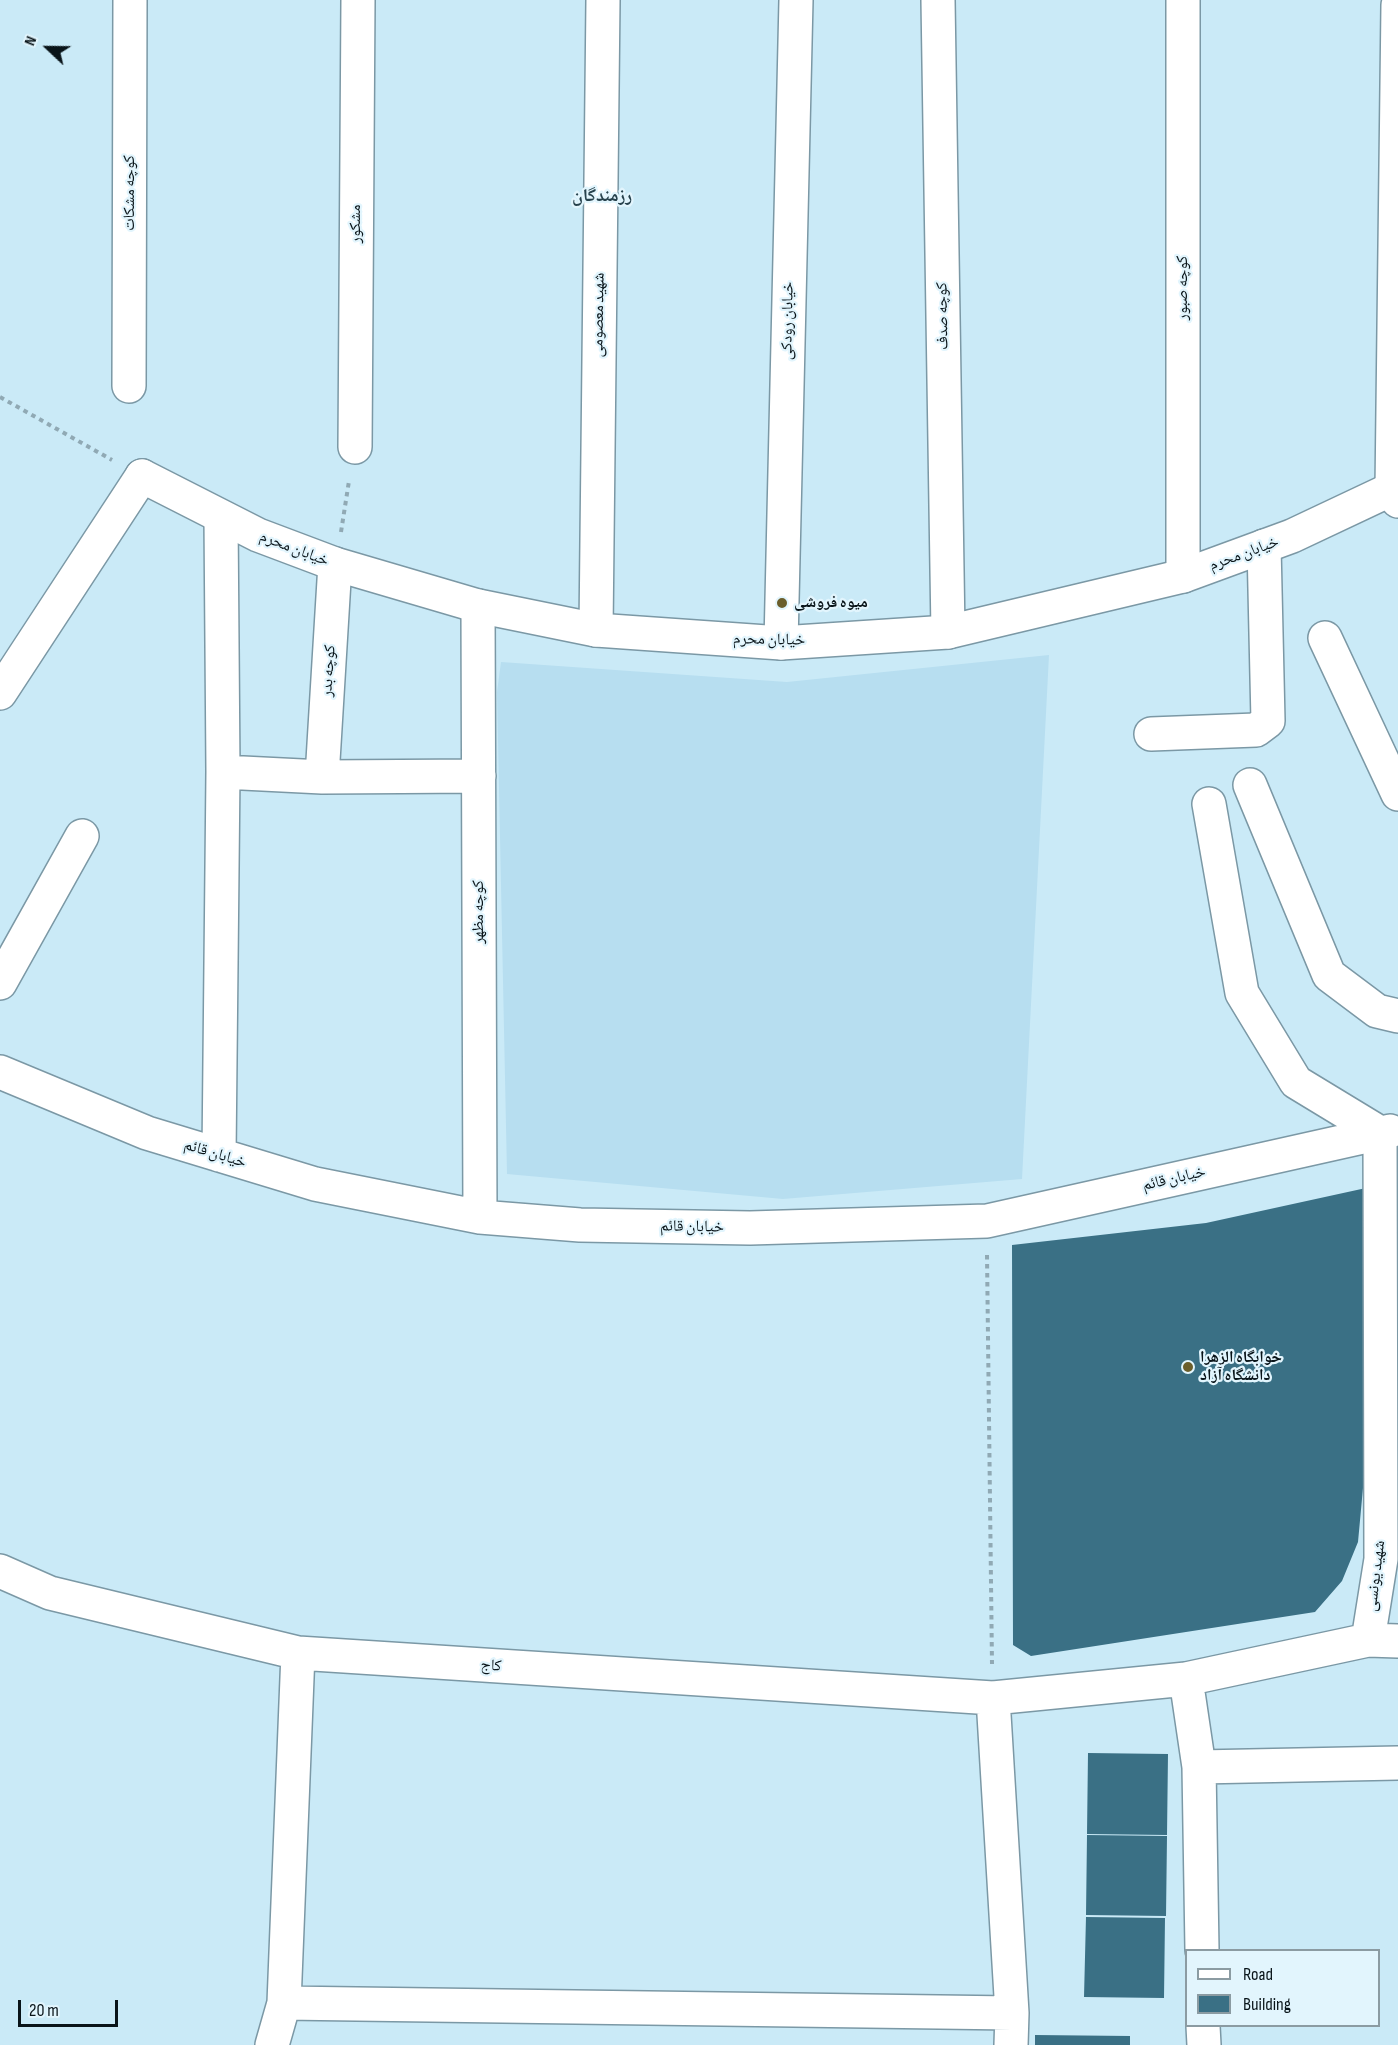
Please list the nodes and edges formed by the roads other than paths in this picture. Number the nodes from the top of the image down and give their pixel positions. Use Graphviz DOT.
graph roads {
  1 [pos="130,0"];
  2 [pos="358,0"];
  3 [pos="603,0"];
  4 [pos="796,0"];
  5 [pos="938,0"];
  6 [pos="1183,0"];
  7 [pos="1398,5"];
  8 [pos="129,386"];
  9 [pos="355,447"];
  10 [pos="1396,492"];
  11 [pos="221,517"];
  12 [pos="1264,546"];
  13 [pos="335,564"];
  14 [pos="1184,576"];
  15 [pos="478,606"];
  16 [pos="596,630"];
  17 [pos="948,632"];
  18 [pos="1325,638"];
  19 [pos="781,643"];
  20 [pos="0,693"];
  21 [pos="1151,734"];
  22 [pos="223,772"];
  23 [pos="479,776"];
  24 [pos="322,777"];
  25 [pos="1250,784"];
  26 [pos="1398,794"];
  27 [pos="1209,804"];
  28 [pos="82,836"];
  29 [pos="0,983"];
  30 [pos="1398,1016"];
  31 [pos="0,1072"];
  32 [pos="1389,1131"];
  33 [pos="219,1155"];
  34 [pos="480,1217"];
  35 [pos="0,1571"];
  36 [pos="1383,1640"];
  37 [pos="298,1653"];
  38 [pos="1186,1679"];
  39 [pos="993,1698"];
  40 [pos="1398,1763"];
  41 [pos="1199,1767"];
  42 [pos="1202,1949"];
  43 [pos="284,2003"];
  44 [pos="1012,2013"];
  45 [pos="1203,2027"];
  46 [pos="272,2045"];
  47 [pos="1011,2045"];
  48 [pos="1204,2045"];
  1 -- 8 [label="street, کوچه مشکات"];
  2 -- 9 [label="street, مشکور"];
  3 -- 16 [label="street, شهید معصومی"];
  4 -- 19 [label="street, خیابان رودکی"];
  5 -- 17 [label="street, کوچه صدف"];
  6 -- 14 [label="street, کوچه صبور"];
  7 -- 10 [label="street"];
  10 -- 12 [label="street, خیابان محرم"];
  11 -- 13 [label="street, خیابان محرم"];
  11 -- 20 [label="street, خیابان محرم"];
  11 -- 22 [label="street"];
  12 -- 14 [label="street, خیابان محرم"];
  12 -- 21 [label="street"];
  13 -- 15 [label="street, خیابان محرم"];
  13 -- 24 [label="street, کوچه بدر"];
  14 -- 17 [label="street, خیابان محرم"];
  15 -- 16 [label="street, خیابان محرم"];
  15 -- 23 [label="street, کوچه مظهر"];
  16 -- 19 [label="street, خیابان محرم"];
  17 -- 19 [label="street, خیابان محرم"];
  18 -- 26 [label="street"];
  22 -- 24 [label="street"];
  22 -- 33 [label="street"];
  23 -- 24 [label="street"];
  23 -- 34 [label="street, کوچه مظهر"];
  25 -- 30 [label="street"];
  27 -- 32 [label="street"];
  28 -- 29 [label="street"];
  31 -- 33 [label="street, خیابان قائم"];
  32 -- 34 [label="street, خیابان قائم"];
  32 -- 36 [label="street, شهید یونسی"];
  33 -- 34 [label="street, خیابان قائم"];
  35 -- 37 [label="street, کاج"];
  36 -- 38 [label="street, شهید یونسی"];
  37 -- 39 [label="street, کاج"];
  37 -- 43 [label="street"];
  38 -- 39 [label="street, شهید یونسی"];
  38 -- 41 [label="street"];
  39 -- 44 [label="street"];
  40 -- 41 [label="street"];
  41 -- 42 [label="street"];
  43 -- 44 [label="street"];
  43 -- 46 [label="street"];
  44 -- 47 [label="street"];
  45 -- 48 [label="street"];
}
